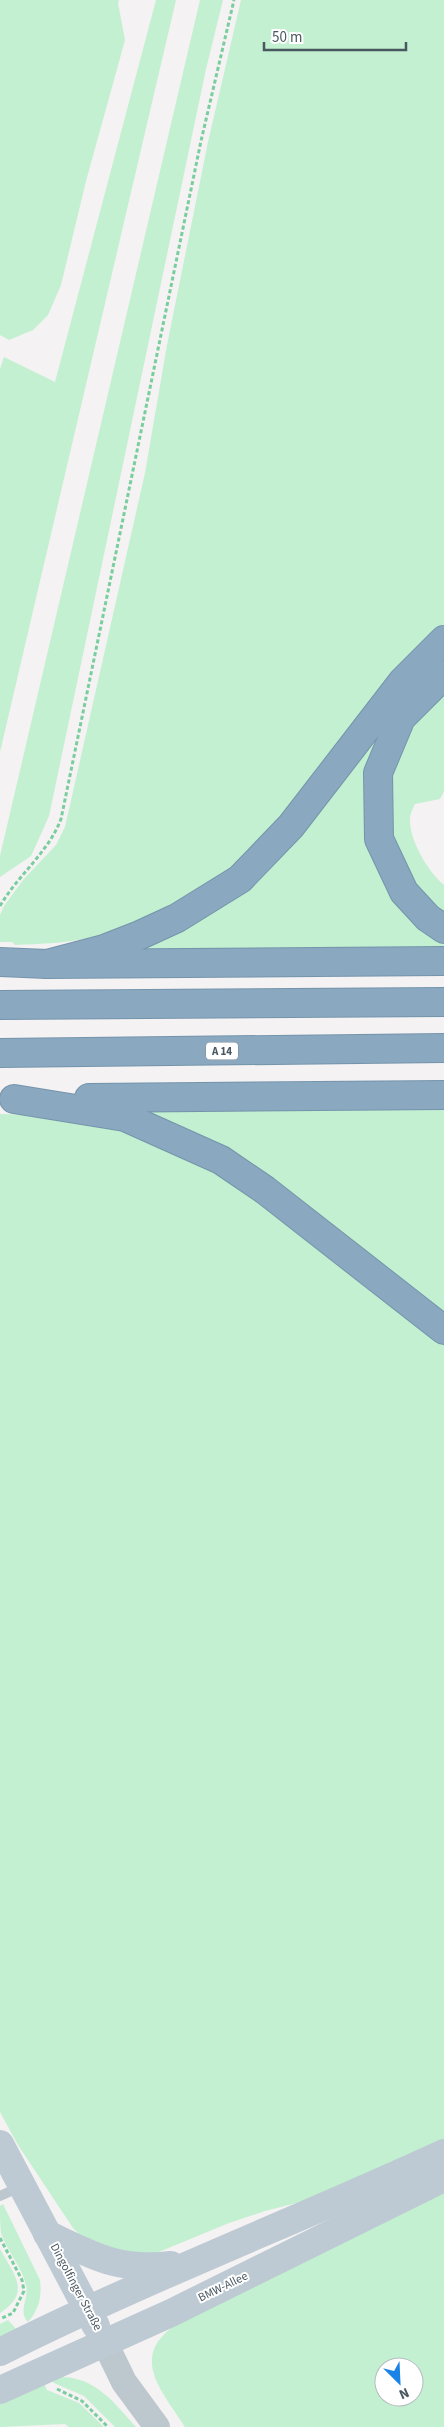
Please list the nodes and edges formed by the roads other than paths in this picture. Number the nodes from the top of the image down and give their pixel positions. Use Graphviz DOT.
graph roads {
  1 [pos="444,640"];
  2 [pos="444,675"];
  3 [pos="444,929"];
  4 [pos="444,961"];
  5 [pos="0,962"];
  6 [pos="47,964"];
  7 [pos="444,1002"];
  8 [pos="0,1005"];
  9 [pos="444,1048"];
  10 [pos="0,1053"];
  11 [pos="444,1095"];
  12 [pos="7,1098"];
  13 [pos="444,1330"];
  14 [pos="0,2144"];
  15 [pos="444,2154"];
  16 [pos="444,2178"];
  17 [pos="11,2191"];
  18 [pos="47,2234"];
  19 [pos="190,2264"];
  20 [pos="87,2310"];
  21 [pos="105,2343"];
  22 [pos="0,2352"];
  23 [pos="0,2390"];
  24 [pos="157,2427"];
  1 -- 6 [label="highway"];
  2 -- 3 [label="highway"];
  4 -- 6 [label="highway"];
  5 -- 6 [label="highway"];
  7 -- 8 [label="highway"];
  9 -- 10 [label="highway, A 14"];
  11 -- 12 [label="highway"];
  12 -- 13 [label="highway"];
  14 -- 17 [label="main road, Dingolfinger Straße"];
  15 -- 19 [label="main road"];
  16 -- 21 [label="main road, BMW-Allee"];
  17 -- 18 [label="main road, Dingolfinger Straße"];
  18 -- 19 [label="main road"];
  18 -- 20 [label="main road, Dingolfinger Straße"];
  19 -- 20 [label="main road"];
  20 -- 21 [label="main road, Dingolfinger Straße"];
  20 -- 22 [label="main road"];
  21 -- 23 [label="main road, BMW-Allee"];
  21 -- 24 [label="street, Dingolfinger Straße"];
}
